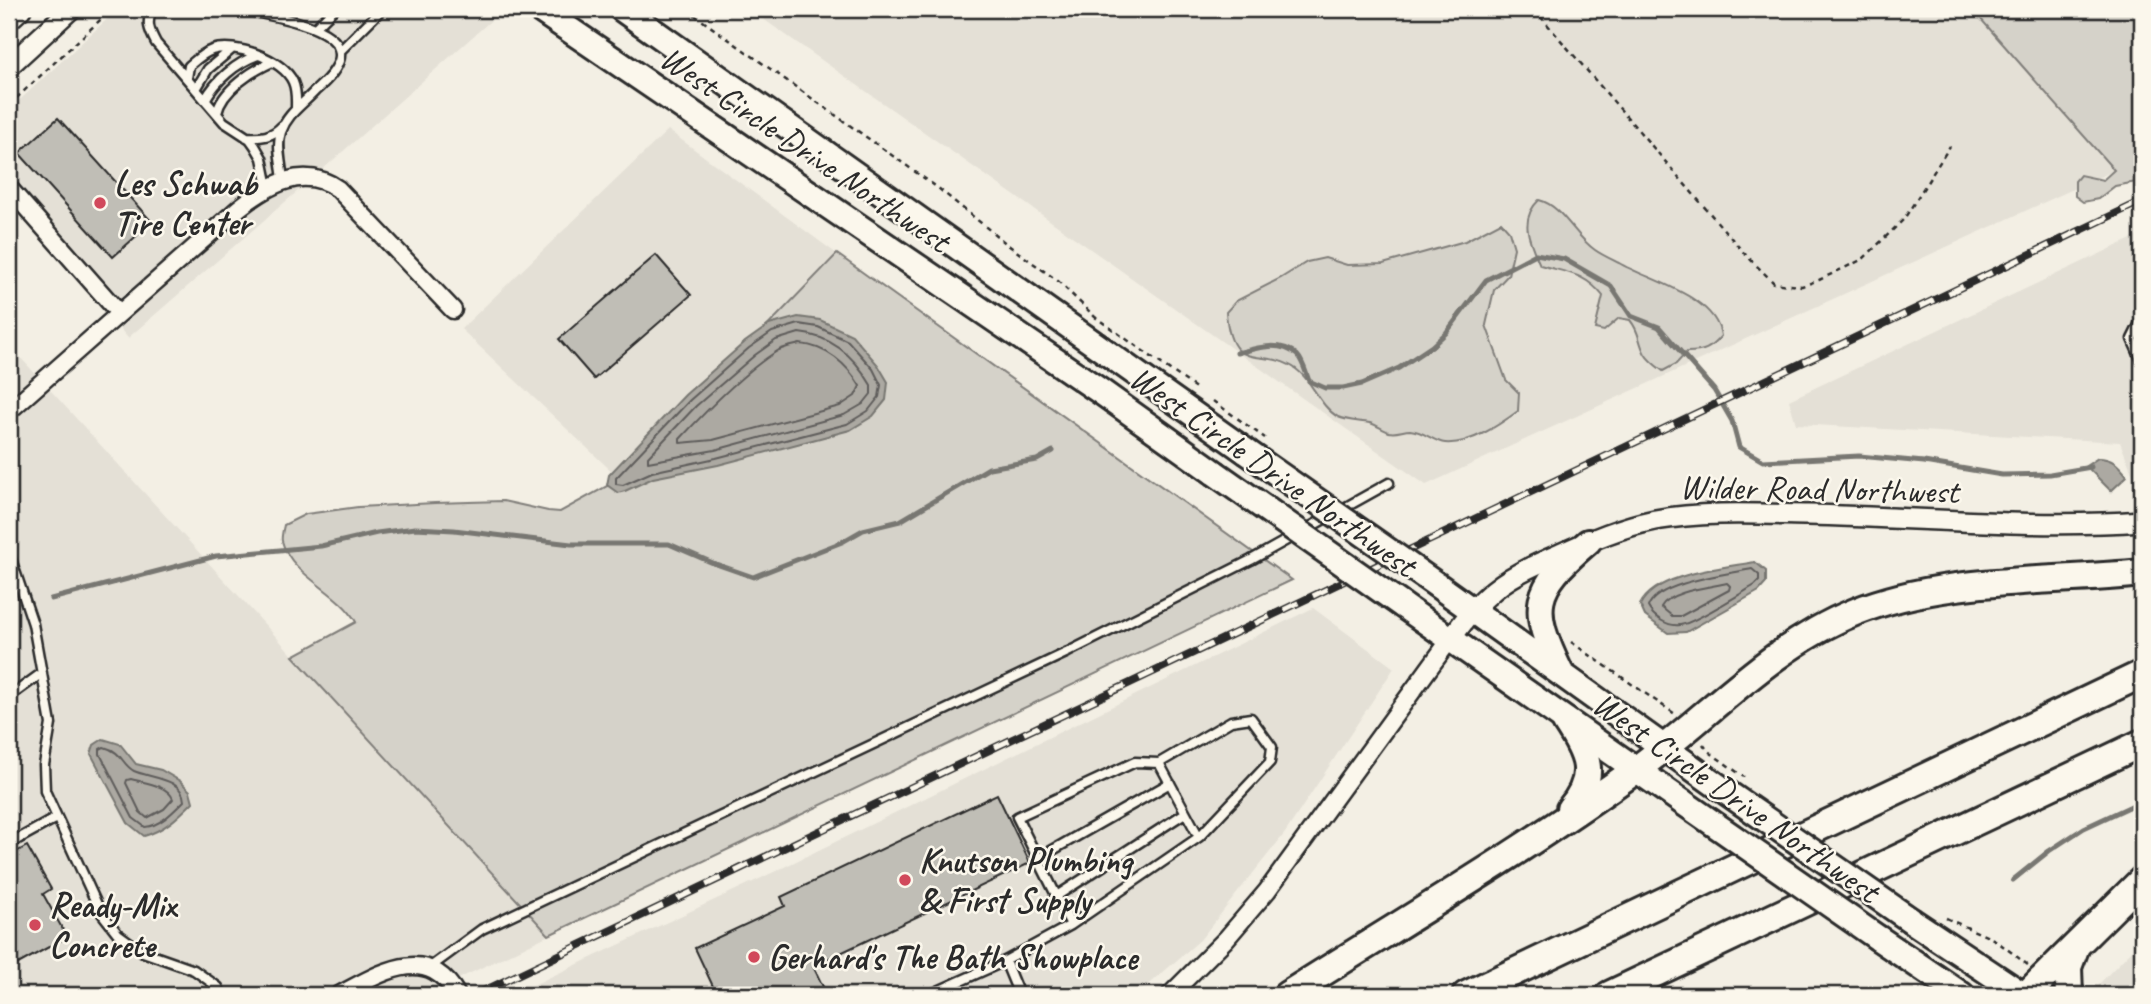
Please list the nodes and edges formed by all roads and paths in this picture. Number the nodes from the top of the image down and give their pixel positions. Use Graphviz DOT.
graph roads {
  1 [pos="21,9"];
  2 [pos="71,9"];
  3 [pos="112,9"];
  4 [pos="152,9"];
  5 [pos="238,9"];
  6 [pos="334,9"];
  7 [pos="382,9"];
  8 [pos="539,9"];
  9 [pos="622,9"];
  10 [pos="686,9"];
  11 [pos="1534,9"];
  12 [pos="9,20"];
  13 [pos="315,28"];
  14 [pos="232,50"];
  15 [pos="340,51"];
  16 [pos="258,55"];
  17 [pos="272,62"];
  18 [pos="9,66"];
  19 [pos="187,78"];
  20 [pos="196,89"];
  21 [pos="205,100"];
  22 [pos="9,105"];
  23 [pos="296,109"];
  24 [pos="217,113"];
  25 [pos="285,122"];
  26 [pos="247,137"];
  27 [pos="1950,146"];
  28 [pos="276,184"];
  29 [pos="9,188"];
  30 [pos="453,310"];
  31 [pos="119,313"];
  32 [pos="2142,319"];
  33 [pos="2142,361"];
  34 [pos="1202,393"];
  35 [pos="1212,400"];
  36 [pos="9,411"];
  37 [pos="1257,446"];
  38 [pos="1389,483"];
  39 [pos="2142,521"];
  40 [pos="1588,541"];
  41 [pos="9,553"];
  42 [pos="2142,573"];
  43 [pos="1472,611"];
  44 [pos="1566,637"];
  45 [pos="1450,641"];
  46 [pos="42,673"];
  47 [pos="2142,674"];
  48 [pos="1563,677"];
  49 [pos="9,696"];
  50 [pos="1566,722"];
  51 [pos="1689,728"];
  52 [pos="2142,743"];
  53 [pos="1665,748"];
  54 [pos="1159,763"];
  55 [pos="1636,770"];
  56 [pos="1749,782"];
  57 [pos="1170,783"];
  58 [pos="1185,813"];
  59 [pos="56,818"];
  60 [pos="1560,822"];
  61 [pos="1199,837"];
  62 [pos="9,844"];
  63 [pos="1037,859"];
  64 [pos="2142,880"];
  65 [pos="1055,897"];
  66 [pos="1944,918"];
  67 [pos="1071,925"];
  68 [pos="2077,944"];
  69 [pos="1005,961"];
  70 [pos="429,968"];
  71 [pos="2030,990"];
  72 [pos="222,995"];
  73 [pos="339,995"];
  74 [pos="457,995"];
  75 [pos="929,995"];
  76 [pos="1019,995"];
  77 [pos="1170,995"];
  78 [pos="1287,995"];
  79 [pos="1466,995"];
  80 [pos="1609,995"];
  81 [pos="1962,995"];
  82 [pos="2069,995"];
  1 -- 12 [label="street"];
  2 -- 18 [label="street"];
  3 -- 22 [label="path"];
  4 -- 19 [label="lane"];
  5 -- 13 [label="lane"];
  6 -- 13 [label="lane"];
  7 -- 15 [label="lane"];
  8 -- 45 [label="main road, West Circle Drive Northwest, bridge"];
  9 -- 37 [label="main road, West Circle Drive Northwest"];
  10 -- 34 [label="path"];
  11 -- 27 [label="path"];
  13 -- 15 [label="lane"];
  14 -- 16 [label="lane"];
  14 -- 19 [label="lane"];
  14 -- 20 [label="lane"];
  15 -- 23 [label="lane"];
  16 -- 17 [label="lane"];
  16 -- 21 [label="lane"];
  17 -- 23 [label="lane"];
  17 -- 24 [label="lane"];
  19 -- 20 [label="lane"];
  20 -- 21 [label="lane"];
  21 -- 24 [label="lane"];
  23 -- 25 [label="lane"];
  24 -- 26 [label="lane"];
  25 -- 26 [label="lane"];
  25 -- 28 [label="lane"];
  26 -- 28 [label="lane"];
  28 -- 30 [label="street"];
  28 -- 31 [label="street"];
  29 -- 31 [label="street"];
  31 -- 36 [label="street"];
  32 -- 33 [label="lane"];
  35 -- 37 [label="path"];
  37 -- 43 [label="main road, West Circle Drive Northwest, bridge"];
  38 -- 70 [label="lane"];
  39 -- 40 [label="street, Wilder Road Northwest"];
  40 -- 43 [label="street, Wilder Road Northwest"];
  40 -- 48 [label="main road"];
  41 -- 46 [label="lane"];
  42 -- 51 [label="highway"];
  43 -- 45 [label="street, Wilder Road Northwest"];
  43 -- 48 [label="main road, West Circle Drive Northwest"];
  44 -- 51 [label="path"];
  45 -- 50 [label="main road, West Circle Drive Northwest"];
  45 -- 77 [label="street"];
  46 -- 49 [label="lane"];
  46 -- 59 [label="lane"];
  47 -- 79 [label="highway"];
  48 -- 53 [label="main road, West Circle Drive Northwest"];
  50 -- 55 [label="main road, West Circle Drive Northwest"];
  50 -- 60 [label="highway"];
  51 -- 53 [label="highway"];
  51 -- 56 [label="path"];
  52 -- 80 [label="highway"];
  53 -- 55 [label="highway"];
  53 -- 71 [label="main road, West Circle Drive Northwest, bridge"];
  54 -- 57 [label="lane"];
  54 -- 61 [label="lane"];
  54 -- 63 [label="lane"];
  55 -- 60 [label="highway"];
  55 -- 81 [label="main road, West Circle Drive Northwest, bridge"];
  57 -- 58 [label="lane"];
  57 -- 63 [label="lane"];
  58 -- 61 [label="lane"];
  58 -- 65 [label="lane"];
  59 -- 62 [label="lane"];
  59 -- 72 [label="lane"];
  60 -- 78 [label="highway"];
  61 -- 67 [label="lane"];
  63 -- 65 [label="lane"];
  64 -- 68 [label="highway"];
  65 -- 67 [label="lane"];
  66 -- 71 [label="path"];
  67 -- 69 [label="lane"];
  68 -- 71 [label="highway"];
  68 -- 82 [label="highway"];
  69 -- 75 [label="lane"];
  69 -- 76 [label="lane"];
  70 -- 73 [label="street"];
  70 -- 74 [label="street"];
}
